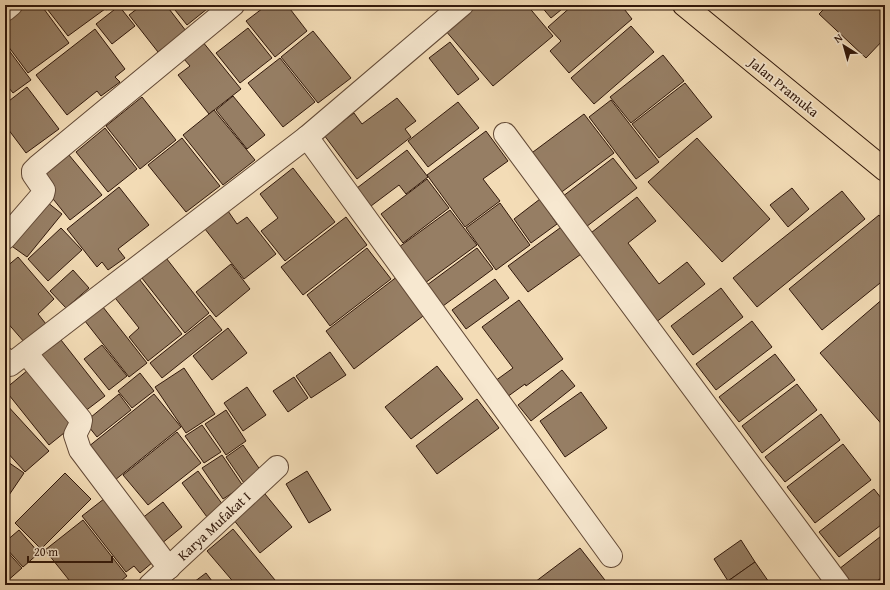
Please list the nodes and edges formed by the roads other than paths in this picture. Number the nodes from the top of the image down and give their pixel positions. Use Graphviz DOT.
graph roads {
  1 [pos="11,5"];
  2 [pos="233,5"];
  3 [pos="462,5"];
  4 [pos="684,5"];
  5 [pos="5,10"];
  6 [pos="506,134"];
  7 [pos="307,137"];
  8 [pos="885,170"];
  9 [pos="5,238"];
  10 [pos="26,353"];
  11 [pos="5,359"];
  12 [pos="278,467"];
  13 [pos="611,556"];
  14 [pos="169,568"];
  15 [pos="150,585"];
  16 [pos="839,585"];
  1 -- 5 [label="street"];
  2 -- 9 [label="street"];
  3 -- 7 [label="street"];
  4 -- 8 [label="main road, Jalan Pramuka"];
  6 -- 16 [label="street"];
  7 -- 10 [label="street"];
  7 -- 13 [label="street"];
  10 -- 11 [label="street"];
  10 -- 14 [label="street"];
  12 -- 14 [label="street, Karya Mufakat I"];
  14 -- 15 [label="street, Karya Mufakat I"];
}
